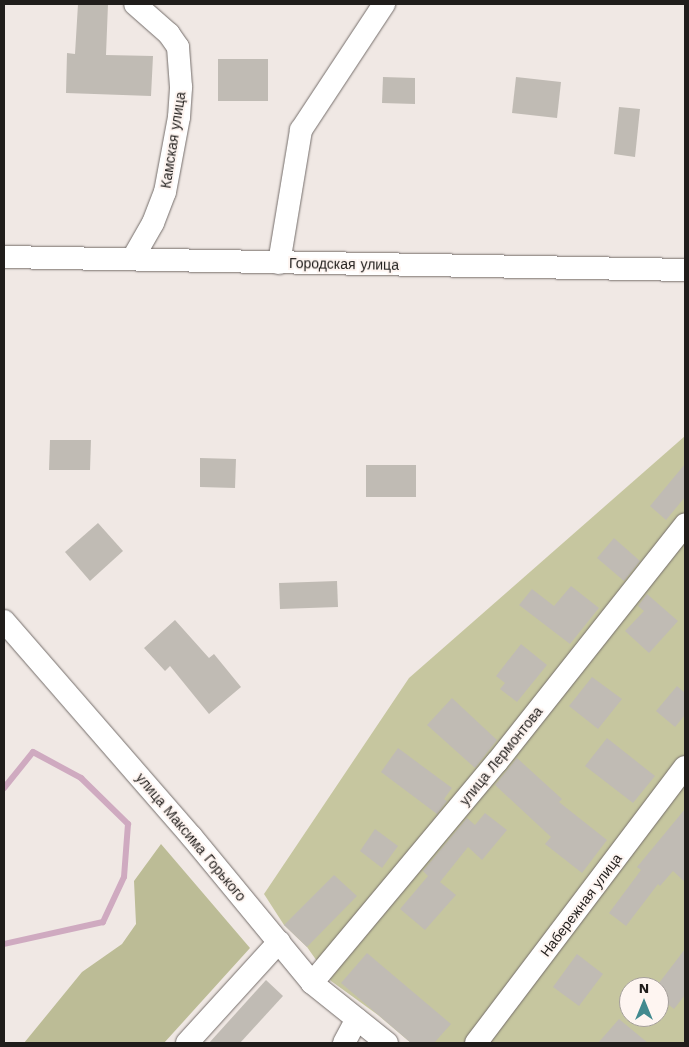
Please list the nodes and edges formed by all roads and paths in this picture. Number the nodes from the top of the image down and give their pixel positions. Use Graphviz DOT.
graph roads {
  1 [pos="135,4"];
  2 [pos="384,4"];
  3 [pos="4,257"];
  4 [pos="133,258"];
  5 [pos="279,263"];
  6 [pos="685,270"];
  7 [pos="685,525"];
  8 [pos="4,621"];
  9 [pos="685,767"];
  10 [pos="279,942"];
  11 [pos="312,983"];
  12 [pos="357,1019"];
  13 [pos="187,1043"];
  14 [pos="344,1043"];
  15 [pos="387,1043"];
  16 [pos="476,1043"];
  1 -- 4 [label="street, Камская улица"];
  2 -- 5 [label="street"];
  3 -- 4 [label="street, Городская улица"];
  4 -- 5 [label="street, Городская улица"];
  5 -- 6 [label="street, Городская улица"];
  7 -- 11 [label="street, улица Лермонтова"];
  8 -- 10 [label="street, улица Максима Горького"];
  9 -- 16 [label="street, Набережная улица"];
  10 -- 11 [label="street, улица Максима Горького"];
  10 -- 13 [label="street"];
  11 -- 12 [label="street, улица Максима Горького"];
  12 -- 14 [label="street"];
  12 -- 15 [label="street, улица Максима Горького"];
}
